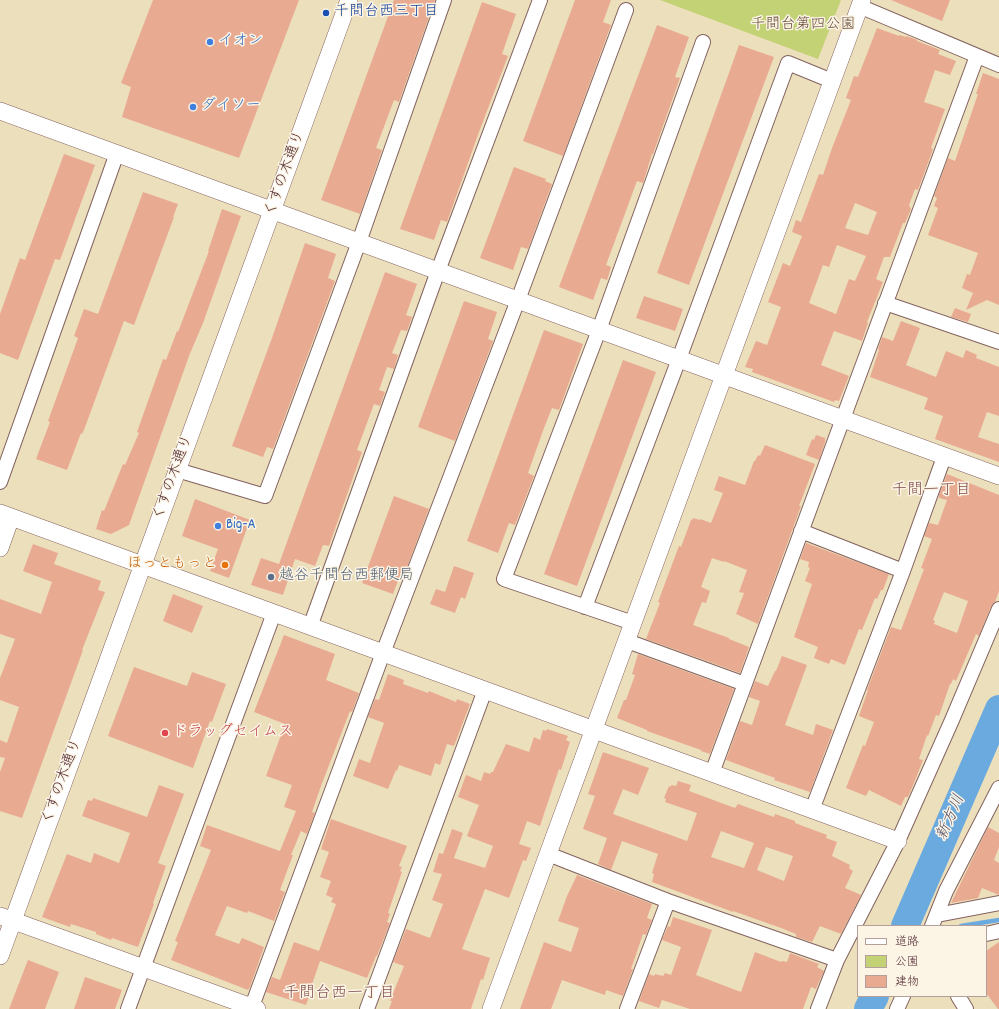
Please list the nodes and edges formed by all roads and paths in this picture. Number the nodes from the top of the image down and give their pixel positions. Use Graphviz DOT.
graph roads {
  1 [pos="349,0"];
  2 [pos="444,0"];
  3 [pos="540,0"];
  4 [pos="861,3"];
  5 [pos="626,10"];
  6 [pos="703,42"];
  7 [pos="977,56"];
  8 [pos="999,66"];
  9 [pos="832,81"];
  10 [pos="0,111"];
  11 [pos="117,154"];
  12 [pos="272,210"];
  13 [pos="359,242"];
  14 [pos="438,271"];
  15 [pos="518,300"];
  16 [pos="885,304"];
  17 [pos="599,330"];
  18 [pos="998,339"];
  19 [pos="679,359"];
  20 [pos="724,376"];
  21 [pos="843,419"];
  22 [pos="944,456"];
  23 [pos="177,470"];
  24 [pos="999,476"];
  25 [pos="0,482"];
  26 [pos="6,515"];
  27 [pos="802,531"];
  28 [pos="0,548"];
  29 [pos="143,565"];
  30 [pos="903,571"];
  31 [pos="585,607"];
  32 [pos="999,609"];
  33 [pos="274,613"];
  34 [pos="633,623"];
  35 [pos="310,626"];
  36 [pos="627,641"];
  37 [pos="383,653"];
  38 [pos="745,684"];
  39 [pos="485,690"];
  40 [pos="594,730"];
  41 [pos="712,773"];
  42 [pos="999,788"];
  43 [pos="812,810"];
  44 [pos="898,841"];
  45 [pos="548,854"];
  46 [pos="668,901"];
  47 [pos="999,903"];
  48 [pos="7,918"];
  49 [pos="934,920"];
  50 [pos="999,931"];
  51 [pos="987,934"];
  52 [pos="0,956"];
  53 [pos="837,960"];
  54 [pos="143,968"];
  55 [pos="904,997"];
  56 [pos="959,997"];
  57 [pos="253,1008"];
  58 [pos="128,1009"];
  59 [pos="367,1009"];
  60 [pos="492,1009"];
  61 [pos="627,1009"];
  62 [pos="818,1009"];
  63 [pos="898,1009"];
  64 [pos="966,1009"];
  1 -- 12 [label="street, くすの木通り"];
  2 -- 13 [label="street"];
  3 -- 14 [label="street"];
  4 -- 7 [label="street"];
  4 -- 9 [label="street"];
  5 -- 15 [label="street"];
  6 -- 17 [label="street"];
  7 -- 8 [label="street"];
  7 -- 16 [label="street"];
  9 -- 19 [label="street"];
  9 -- 20 [label="street"];
  10 -- 11 [label="street"];
  11 -- 12 [label="street"];
  11 -- 25 [label="street"];
  12 -- 13 [label="street"];
  12 -- 23 [label="street, くすの木通り"];
  13 -- 14 [label="street"];
  13 -- 23 [label="street"];
  14 -- 15 [label="street"];
  14 -- 35 [label="street"];
  15 -- 17 [label="street"];
  15 -- 37 [label="street"];
  16 -- 18 [label="street"];
  16 -- 21 [label="street"];
  17 -- 19 [label="street"];
  17 -- 31 [label="street"];
  19 -- 20 [label="street"];
  19 -- 31 [label="street"];
  20 -- 21 [label="street"];
  20 -- 34 [label="street"];
  21 -- 22 [label="street"];
  21 -- 27 [label="street"];
  22 -- 24 [label="street"];
  22 -- 30 [label="street"];
  23 -- 29 [label="street, くすの木通り"];
  26 -- 28 [label="street"];
  26 -- 29 [label="street"];
  27 -- 30 [label="street"];
  27 -- 38 [label="street"];
  29 -- 33 [label="street"];
  29 -- 48 [label="street, くすの木通り"];
  30 -- 43 [label="street"];
  31 -- 34 [label="street"];
  32 -- 44 [label="street"];
  33 -- 35 [label="street"];
  33 -- 54 [label="street"];
  34 -- 36 [label="street"];
  35 -- 37 [label="street"];
  36 -- 38 [label="street"];
  36 -- 40 [label="street"];
  37 -- 39 [label="street"];
  37 -- 57 [label="street"];
  38 -- 41 [label="street"];
  39 -- 40 [label="street"];
  39 -- 59 [label="street"];
  40 -- 41 [label="street"];
  40 -- 45 [label="street"];
  41 -- 43 [label="street"];
  42 -- 49 [label="street"];
  43 -- 44 [label="street"];
  44 -- 53 [label="street"];
  45 -- 46 [label="street"];
  45 -- 60 [label="street"];
  46 -- 53 [label="street"];
  46 -- 61 [label="street"];
  47 -- 49 [label="street"];
  48 -- 52 [label="street, くすの木通り"];
  48 -- 54 [label="street"];
  50 -- 51 [label="street"];
  53 -- 62 [label="street"];
  54 -- 57 [label="street"];
  54 -- 58 [label="street"];
  55 -- 63 [label="street"];
  56 -- 64 [label="street"];
}
